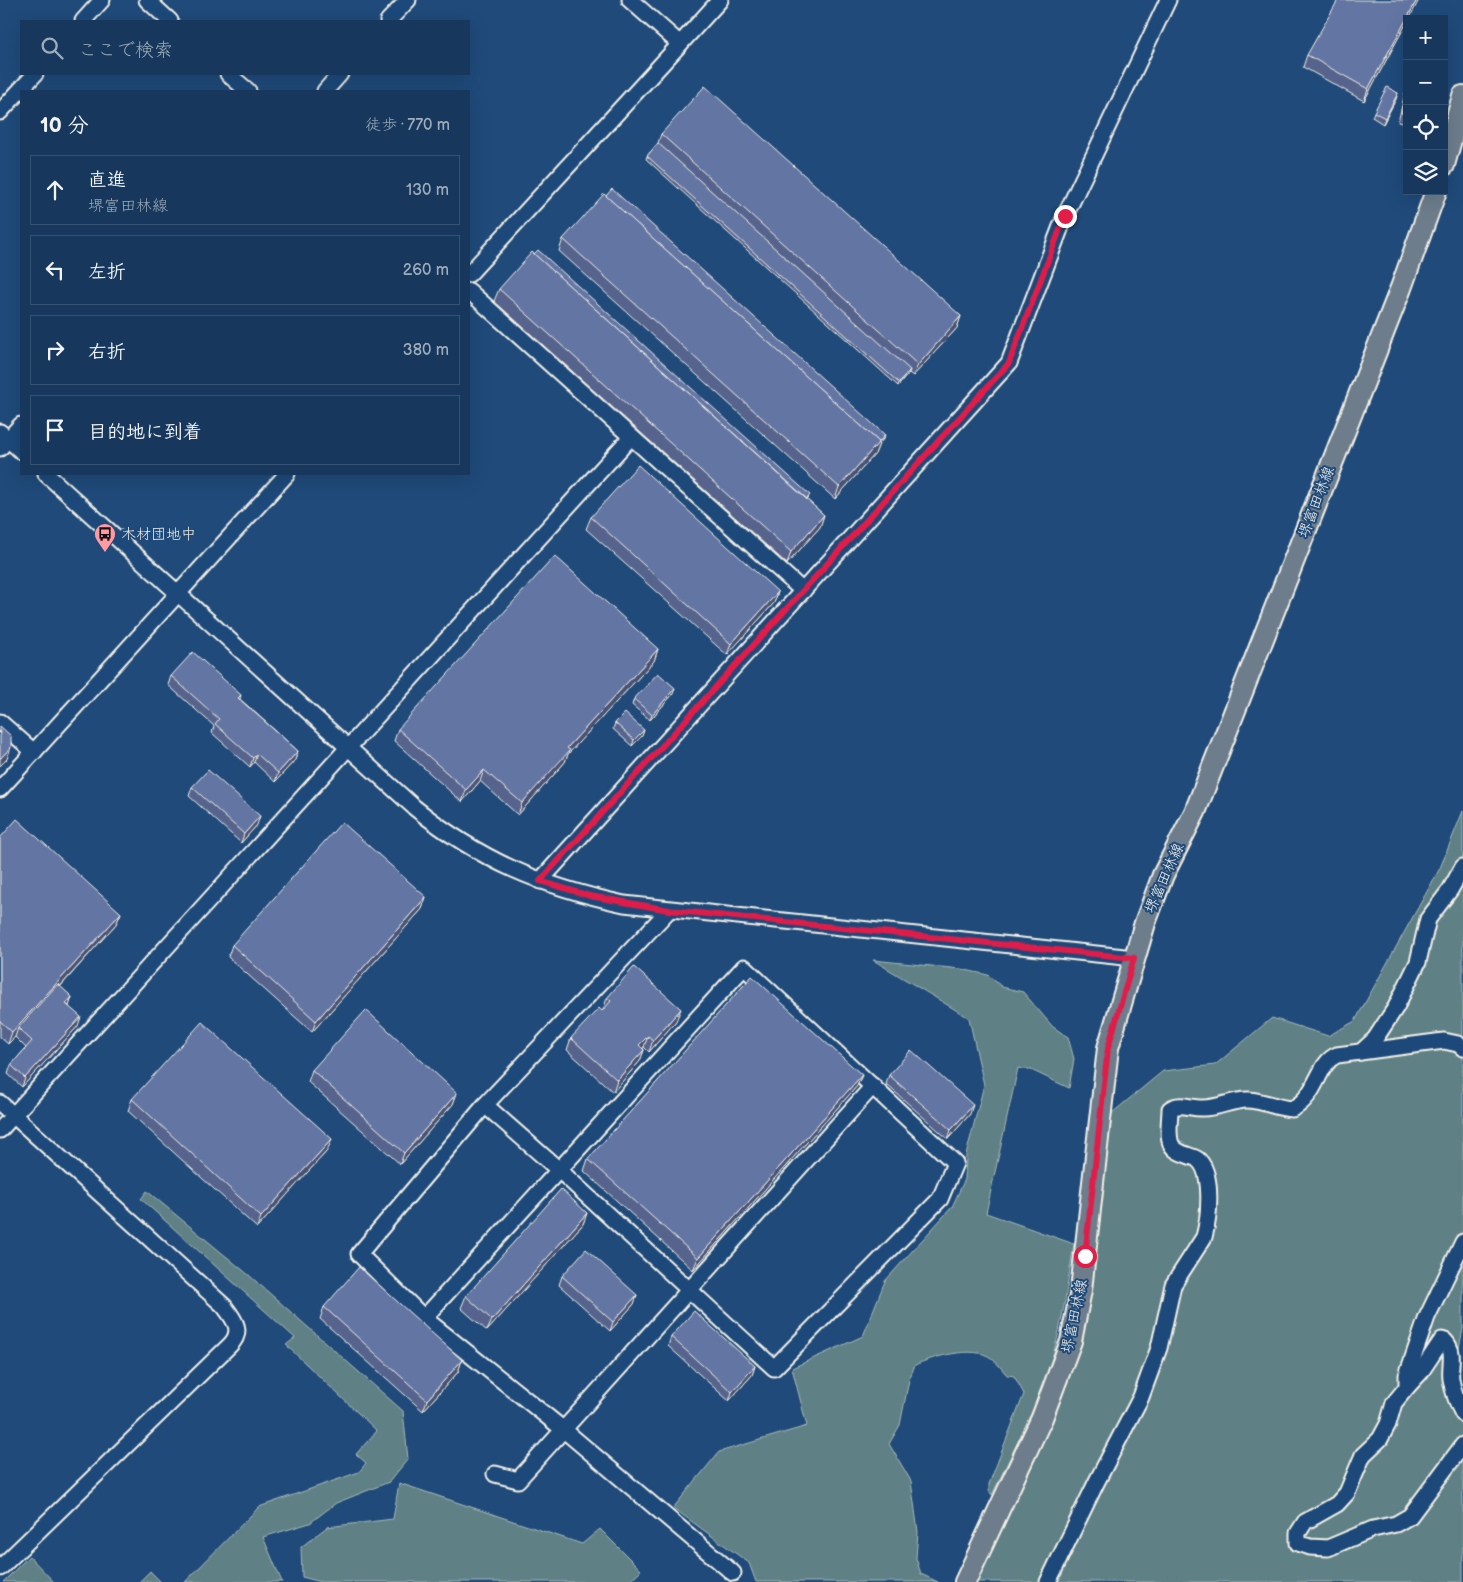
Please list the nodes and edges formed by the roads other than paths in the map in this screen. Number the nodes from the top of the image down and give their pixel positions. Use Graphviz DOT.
graph roads {
  1 [pos="102,0"];
  2 [pos="147,0"];
  3 [pos="408,0"];
  4 [pos="630,0"];
  5 [pos="720,0"];
  6 [pos="1168,0"];
  7 [pos="84,20"];
  8 [pos="169,20"];
  9 [pos="389,20"];
  10 [pos="680,44"];
  11 [pos="34,75"];
  12 [pos="229,75"];
  13 [pos="339,75"];
  14 [pos="20,90"];
  15 [pos="20,90"];
  16 [pos="247,90"];
  17 [pos="326,90"];
  18 [pos="1463,96"];
  19 [pos="0,112"];
  20 [pos="1448,150"];
  21 [pos="1435,195"];
  22 [pos="470,273"];
  23 [pos="470,292"];
  24 [pos="20,425"];
  25 [pos="631,437"];
  26 [pos="3,439"];
  27 [pos="20,450"];
  28 [pos="47,475"];
  29 [pos="286,475"];
  30 [pos="803,591"];
  31 [pos="178,593"];
  32 [pos="0,722"];
  33 [pos="349,748"];
  34 [pos="34,752"];
  35 [pos="0,789"];
  36 [pos="1463,867"];
  37 [pos="540,881"];
  38 [pos="669,910"];
  39 [pos="1134,958"];
  40 [pos="1463,1048"];
  41 [pos="1361,1052"];
  42 [pos="872,1086"];
  43 [pos="0,1103"];
  44 [pos="485,1105"];
  45 [pos="13,1115"];
  46 [pos="0,1130"];
  47 [pos="559,1170"];
  48 [pos="1463,1242"];
  49 [pos="690,1290"];
  50 [pos="424,1318"];
  51 [pos="1408,1387"];
  52 [pos="1463,1414"];
  53 [pos="564,1430"];
  54 [pos="1463,1445"];
  55 [pos="495,1474"];
  56 [pos="0,1568"];
  57 [pos="733,1573"];
  58 [pos="965,1582"];
  59 [pos="1048,1582"];
  1 -- 7 [label="street"];
  2 -- 8 [label="street"];
  3 -- 9 [label="street"];
  4 -- 10 [label="street"];
  5 -- 10 [label="street"];
  6 -- 30 [label="street"];
  10 -- 22 [label="street"];
  11 -- 14 [label="street"];
  12 -- 16 [label="street"];
  13 -- 17 [label="street"];
  15 -- 19 [label="street"];
  18 -- 20 [label="main road"];
  21 -- 39 [label="main road, 堺富田林線"];
  23 -- 25 [label="street"];
  24 -- 26 [label="street"];
  25 -- 30 [label="street"];
  25 -- 33 [label="street"];
  26 -- 27 [label="street"];
  28 -- 31 [label="street"];
  29 -- 31 [label="street"];
  30 -- 37 [label="street"];
  31 -- 33 [label="street"];
  31 -- 34 [label="street"];
  32 -- 34 [label="street"];
  33 -- 37 [label="street"];
  33 -- 45 [label="street"];
  34 -- 35 [label="street"];
  36 -- 41 [label="street"];
  37 -- 38 [label="street"];
  38 -- 39 [label="street"];
  38 -- 44 [label="street"];
  39 -- 58 [label="main road, 堺富田林線"];
  40 -- 41 [label="street"];
  41 -- 59 [label="street"];
  42 -- 47 [label="street"];
  42 -- 49 [label="street"];
  42 -- 49 [label="street"];
  43 -- 45 [label="street"];
  44 -- 47 [label="street"];
  44 -- 50 [label="street"];
  45 -- 46 [label="street"];
  45 -- 56 [label="street"];
  47 -- 49 [label="street"];
  47 -- 50 [label="street"];
  48 -- 51 [label="street"];
  49 -- 53 [label="street"];
  50 -- 53 [label="street"];
  51 -- 52 [label="street"];
  51 -- 54 [label="street"];
  53 -- 55 [label="street"];
  53 -- 57 [label="street"];
}
